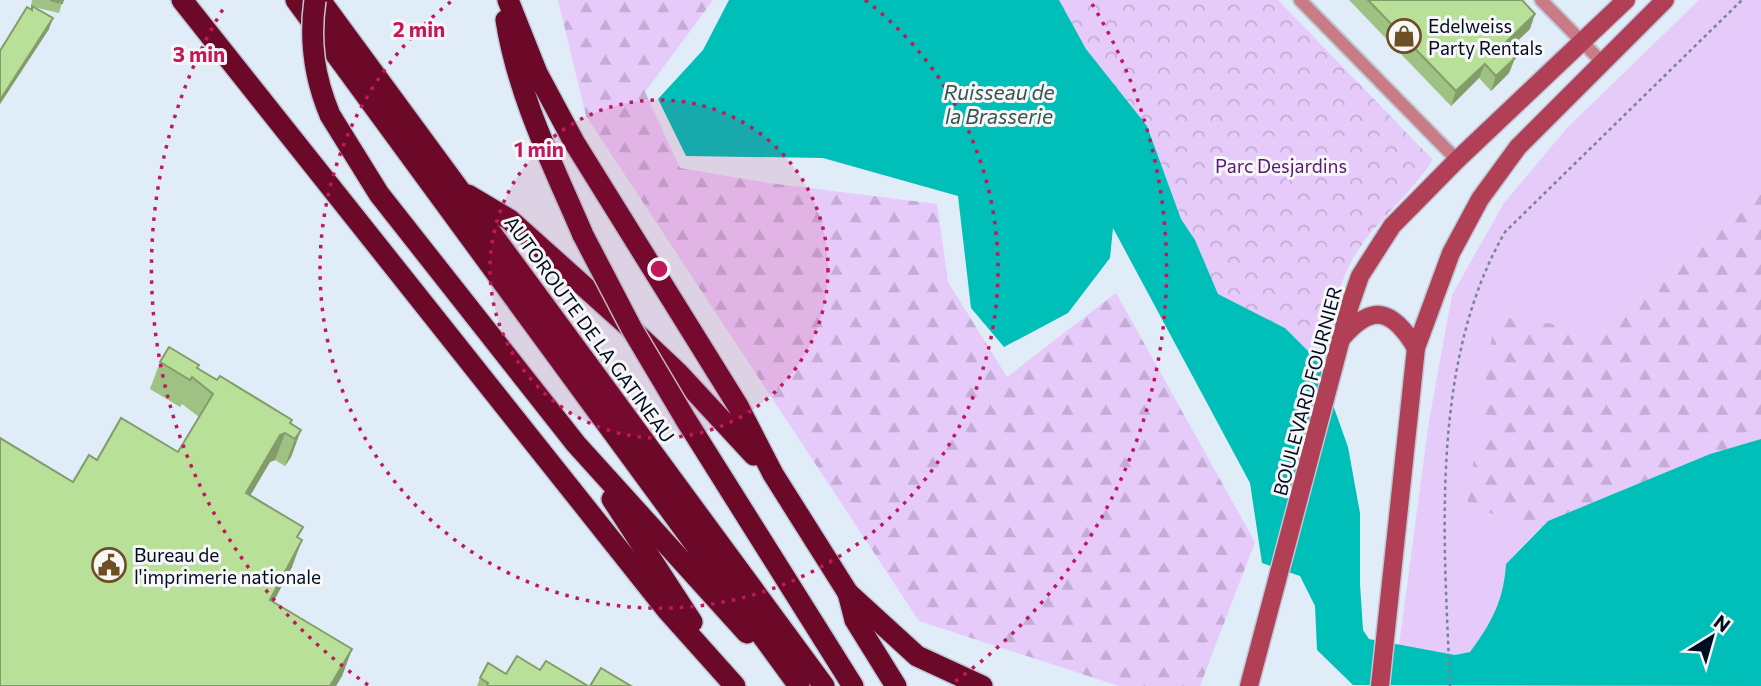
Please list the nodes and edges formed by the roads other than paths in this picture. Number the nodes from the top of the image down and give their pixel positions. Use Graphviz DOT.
graph roads {
  1 [pos="182,0"];
  2 [pos="296,0"];
  3 [pos="318,0"];
  4 [pos="502,0"];
  5 [pos="508,0"];
  6 [pos="1300,0"];
  7 [pos="1541,0"];
  8 [pos="1626,0"];
  9 [pos="1665,0"];
  10 [pos="1582,43"];
  11 [pos="1601,61"];
  12 [pos="1457,160"];
  13 [pos="459,190"];
  14 [pos="1340,340"];
  15 [pos="1416,348"];
  16 [pos="576,444"];
  17 [pos="773,474"];
  18 [pos="848,593"];
  19 [pos="731,681"];
  20 [pos="798,686"];
  21 [pos="824,686"];
  22 [pos="853,686"];
  23 [pos="896,686"];
  24 [pos="982,686"];
  25 [pos="1249,686"];
  26 [pos="1380,686"];
  1 -- 19 [label="highway"];
  2 -- 20 [label="highway"];
  3 -- 13 [label="highway, AUTOROUTE DE LA GATINEAU"];
  3 -- 16 [label="highway, bridge"];
  4 -- 22 [label="highway, bridge"];
  5 -- 17 [label="highway"];
  6 -- 12 [label="street"];
  7 -- 10 [label="street"];
  8 -- 10 [label="main road, BOULEVARD FOURNIER"];
  9 -- 11 [label="main road"];
  10 -- 11 [label="street"];
  10 -- 12 [label="main road, BOULEVARD FOURNIER"];
  11 -- 15 [label="main road"];
  12 -- 14 [label="main road, BOULEVARD FOURNIER"];
  13 -- 17 [label="highway"];
  13 -- 21 [label="highway, AUTOROUTE DE LA GATINEAU"];
  14 -- 15 [label="main road"];
  14 -- 25 [label="main road, BOULEVARD FOURNIER"];
  15 -- 26 [label="main road"];
  16 -- 19 [label="highway"];
  16 -- 20 [label="highway"];
  17 -- 18 [label="highway"];
  18 -- 23 [label="highway"];
  18 -- 24 [label="highway"];
}
